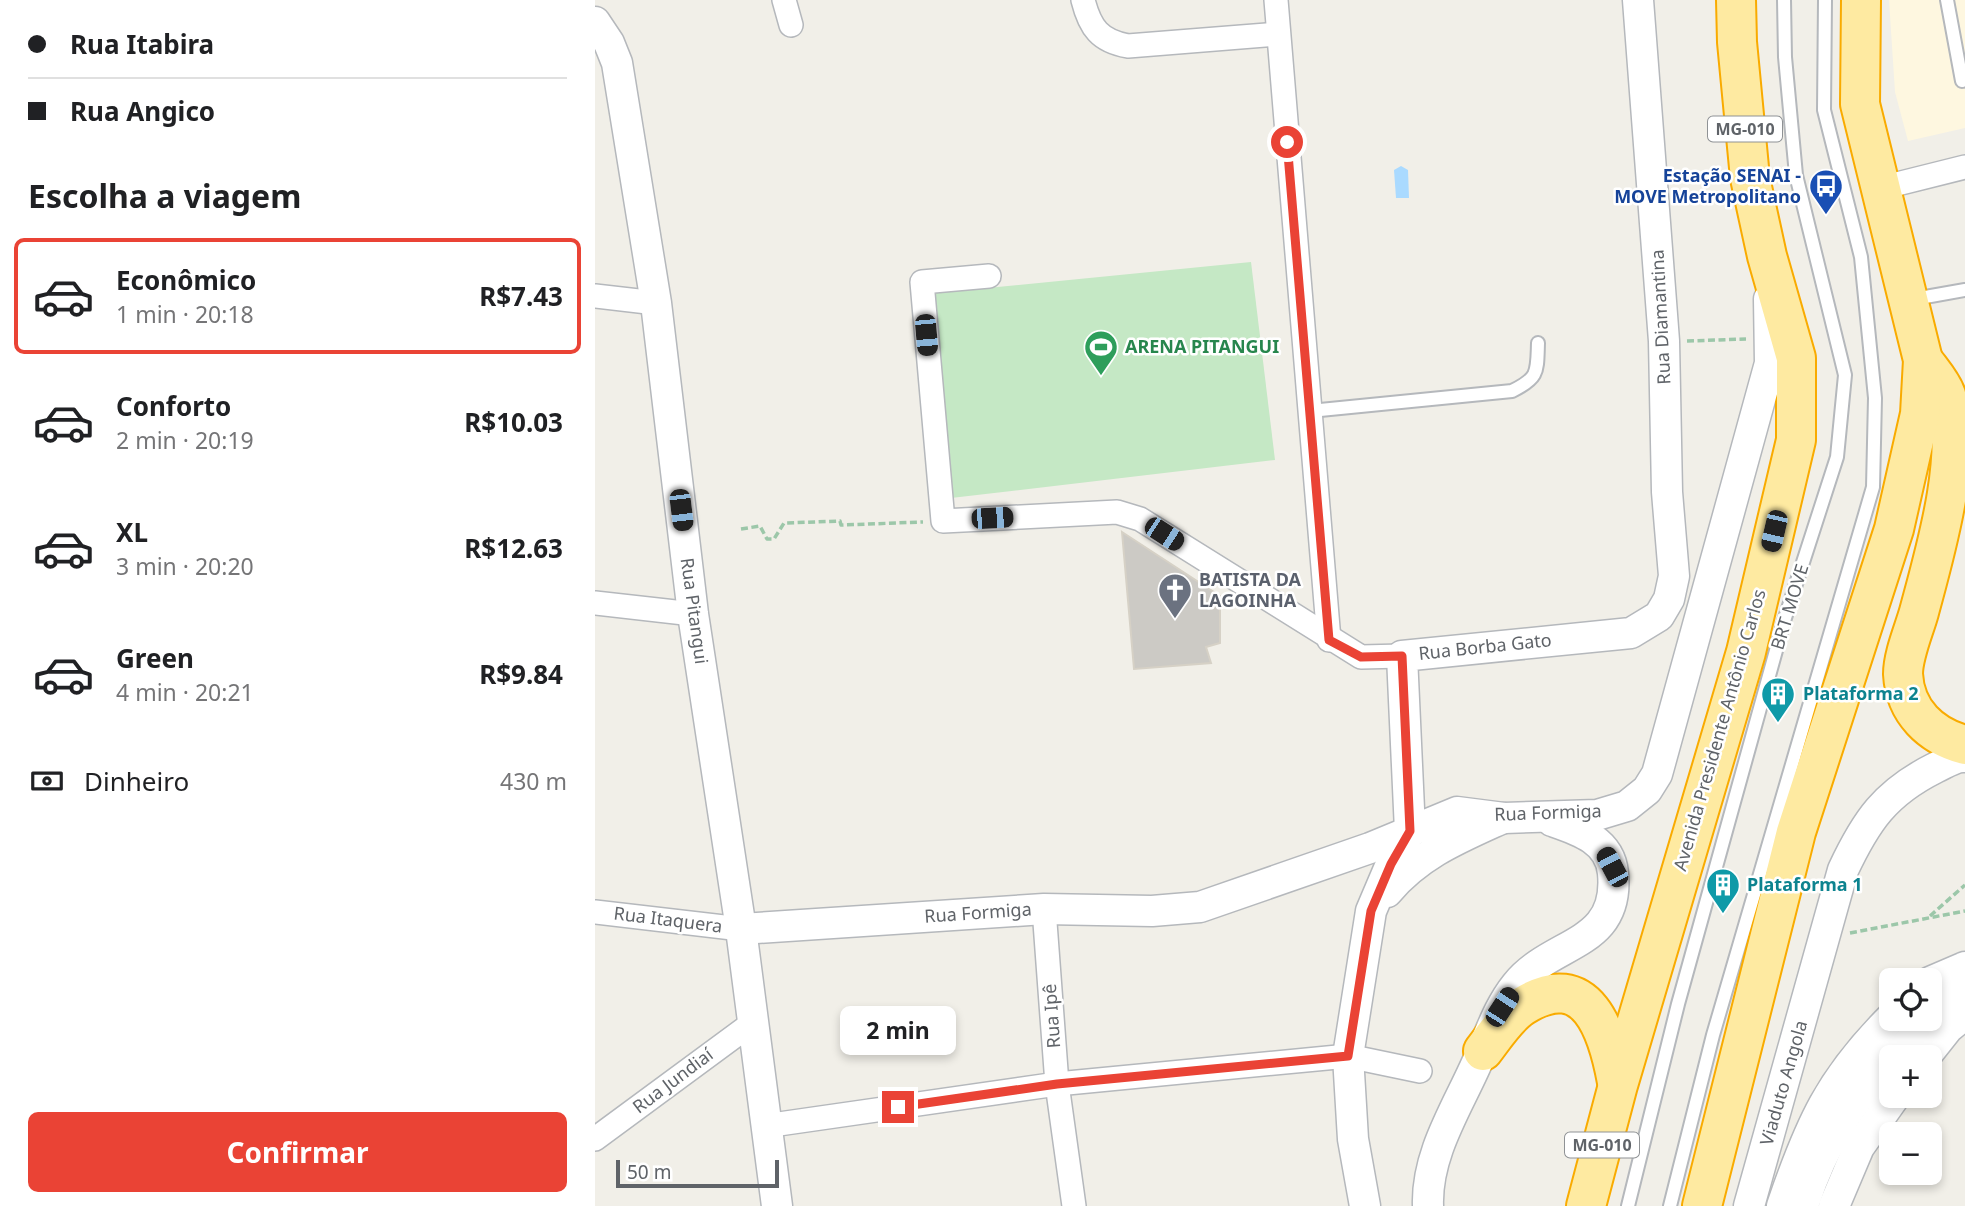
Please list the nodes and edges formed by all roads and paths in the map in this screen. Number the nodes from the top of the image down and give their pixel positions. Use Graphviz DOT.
graph roads {
  1 [pos="784,0"];
  2 [pos="1083,0"];
  3 [pos="1276,0"];
  4 [pos="1638,0"];
  5 [pos="1736,0"];
  6 [pos="1784,0"];
  7 [pos="1825,0"];
  8 [pos="1861,0"];
  9 [pos="1947,0"];
  10 [pos="595,22"];
  11 [pos="791,25"];
  12 [pos="1278,34"];
  13 [pos="1962,81"];
  14 [pos="1965,167"];
  15 [pos="1881,188"];
  16 [pos="1767,256"];
  17 [pos="989,276"];
  18 [pos="1965,290"];
  19 [pos="595,296"];
  20 [pos="1908,300"];
  21 [pos="656,303"];
  22 [pos="1770,339"];
  23 [pos="1664,341"];
  24 [pos="1538,343"];
  25 [pos="1923,360"];
  26 [pos="1310,411"];
  27 [pos="943,521"];
  28 [pos="740,529"];
  29 [pos="595,603"];
  30 [pos="694,614"];
  31 [pos="1647,624"];
  32 [pos="1329,640"];
  33 [pos="1402,656"];
  34 [pos="1965,746"];
  35 [pos="1965,757"];
  36 [pos="1408,759"];
  37 [pos="1457,812"];
  38 [pos="1538,816"];
  39 [pos="1504,818"];
  40 [pos="1410,831"];
  41 [pos="1965,885"];
  42 [pos="1044,909"];
  43 [pos="1371,911"];
  44 [pos="1965,911"];
  45 [pos="595,912"];
  46 [pos="1928,918"];
  47 [pos="741,929"];
  48 [pos="1845,934"];
  49 [pos="1965,967"];
  50 [pos="1954,995"];
  51 [pos="751,1024"];
  52 [pos="1879,1031"];
  53 [pos="1905,1045"];
  54 [pos="1935,1045"];
  55 [pos="1483,1051"];
  56 [pos="1348,1056"];
  57 [pos="1420,1071"];
  58 [pos="1879,1073"];
  59 [pos="1057,1084"];
  60 [pos="1618,1085"];
  61 [pos="1887,1108"];
  62 [pos="765,1126"];
  63 [pos="595,1139"];
  64 [pos="778,1206"];
  65 [pos="1074,1206"];
  66 [pos="1365,1206"];
  67 [pos="1428,1206"];
  68 [pos="1586,1206"];
  69 [pos="1628,1206"];
  70 [pos="1669,1206"];
  71 [pos="1702,1206"];
  72 [pos="1749,1206"];
  73 [pos="1782,1206"];
  74 [pos="1803,1206"];
  75 [pos="1834,1206"];
  1 -- 11 [label="street"];
  2 -- 12 [label="street"];
  3 -- 12 [label="street"];
  4 -- 23 [label="street, Rua Diamantina"];
  5 -- 16 [label="highway, Avenida Presidente Antônio Carlos / MG-010"];
  6 -- 69 [label="lane, BRT MOVE"];
  7 -- 70 [label="lane"];
  8 -- 15 [label="highway"];
  9 -- 13 [label="lane"];
  10 -- 21 [label="street, Rua Pitangui"];
  12 -- 26 [label="street"];
  14 -- 15 [label="street"];
  15 -- 20 [label="highway"];
  16 -- 22 [label="street, Rua Formiga"];
  16 -- 60 [label="highway, Avenida Presidente Antônio Carlos / MG-010"];
  17 -- 27 [label="street"];
  18 -- 20 [label="lane"];
  19 -- 21 [label="street"];
  20 -- 25 [label="highway"];
  21 -- 30 [label="street, Rua Pitangui"];
  22 -- 23 [label="path"];
  22 -- 38 [label="street, Rua Formiga"];
  23 -- 31 [label="street, Rua Diamantina"];
  24 -- 26 [label="lane"];
  25 -- 34 [label="highway"];
  25 -- 71 [label="highway"];
  26 -- 32 [label="street"];
  27 -- 28 [label="path"];
  27 -- 32 [label="street, Rua Borba Gato"];
  29 -- 30 [label="street"];
  30 -- 47 [label="street, Rua Pitangui"];
  31 -- 33 [label="street, Rua Borba Gato"];
  32 -- 33 [label="street, Rua Borba Gato"];
  33 -- 36 [label="street"];
  35 -- 72 [label="street, Viaduto Angola"];
  36 -- 37 [label="street"];
  36 -- 40 [label="street"];
  37 -- 39 [label="street, Rua Formiga"];
  37 -- 40 [label="street, Rua Formiga"];
  38 -- 39 [label="street, Rua Formiga"];
  38 -- 55 [label="street"];
  39 -- 43 [label="street"];
  40 -- 42 [label="street, Rua Formiga"];
  40 -- 43 [label="street"];
  41 -- 46 [label="path"];
  42 -- 47 [label="street, Rua Formiga"];
  42 -- 59 [label="street, Rua Ipê"];
  43 -- 56 [label="street"];
  44 -- 46 [label="path"];
  45 -- 47 [label="street, Rua Itaquera"];
  46 -- 48 [label="path"];
  47 -- 51 [label="street, Rua Pitangui"];
  49 -- 50 [label="street"];
  50 -- 53 [label="street"];
  50 -- 54 [label="street"];
  51 -- 62 [label="street, Rua Pitangui"];
  51 -- 63 [label="street, Rua Jundiaí"];
  52 -- 73 [label="street"];
  55 -- 60 [label="highway"];
  55 -- 67 [label="street"];
  56 -- 57 [label="street"];
  56 -- 59 [label="street"];
  56 -- 66 [label="street"];
  58 -- 74 [label="street"];
  59 -- 62 [label="street"];
  59 -- 65 [label="street, Rua Ipê"];
  60 -- 68 [label="highway, Avenida Presidente Antônio Carlos / MG-010"];
  61 -- 75 [label="street"];
  62 -- 64 [label="street, Rua Pitangui"];
}
